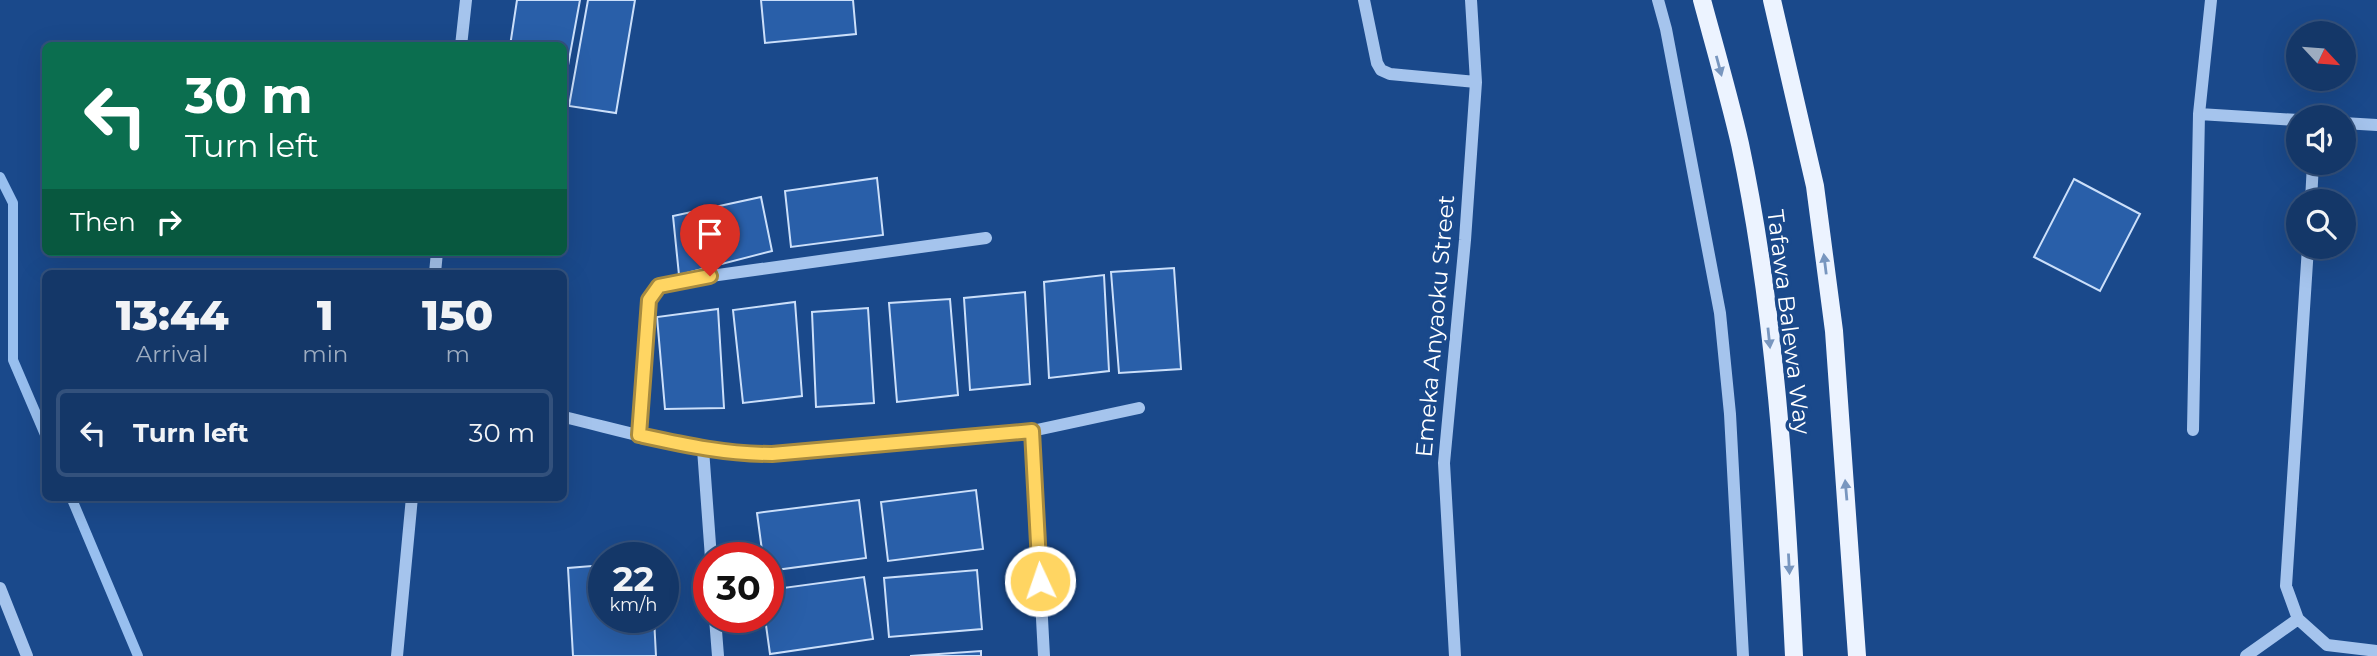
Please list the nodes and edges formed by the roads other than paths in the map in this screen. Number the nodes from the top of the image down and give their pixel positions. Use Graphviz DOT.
graph roads {
  1 [pos="466,0"];
  2 [pos="1364,0"];
  3 [pos="1471,0"];
  4 [pos="1658,0"];
  5 [pos="1702,0"];
  6 [pos="1772,0"];
  7 [pos="2211,0"];
  8 [pos="461,42"];
  9 [pos="1476,82"];
  10 [pos="2199,114"];
  11 [pos="2286,119"];
  12 [pos="2356,124"];
  13 [pos="2377,125"];
  14 [pos="986,238"];
  15 [pos="2307,259"];
  16 [pos="1139,408"];
  17 [pos="567,419"];
  18 [pos="2193,430"];
  19 [pos="1032,431"];
  20 [pos="639,435"];
  21 [pos="703,449"];
  22 [pos="412,501"];
  23 [pos="710,542"];
  24 [pos="0,588"];
  25 [pos="2298,619"];
  26 [pos="716,633"];
  27 [pos="2377,651"];
  28 [pos="27,656"];
  29 [pos="397,656"];
  30 [pos="718,656"];
  31 [pos="1044,656"];
  32 [pos="1455,656"];
  33 [pos="1743,656"];
  34 [pos="1794,656"];
  35 [pos="1857,656"];
  36 [pos="2246,656"];
  1 -- 8 [label="street"];
  2 -- 9 [label="street"];
  3 -- 9 [label="street, Emeka Anyaoku Street"];
  4 -- 33 [label="street"];
  5 -- 34 [label="main road, Tafawa Balewa Way, one-way"];
  35 -- 6 [label="main road, Tafawa Balewa Way, one-way"];
  7 -- 10 [label="street"];
  9 -- 32 [label="street, Emeka Anyaoku Street"];
  10 -- 11 [label="street"];
  10 -- 18 [label="street"];
  12 -- 13 [label="street"];
  14 -- 20 [label="street"];
  15 -- 25 [label="street"];
  16 -- 19 [label="street"];
  17 -- 20 [label="street"];
  19 -- 21 [label="street"];
  19 -- 31 [label="street"];
  20 -- 21 [label="street"];
  21 -- 23 [label="street"];
  22 -- 29 [label="street"];
  24 -- 28 [label="street"];
  25 -- 27 [label="street"];
  25 -- 36 [label="street"];
  26 -- 30 [label="street"];
}
